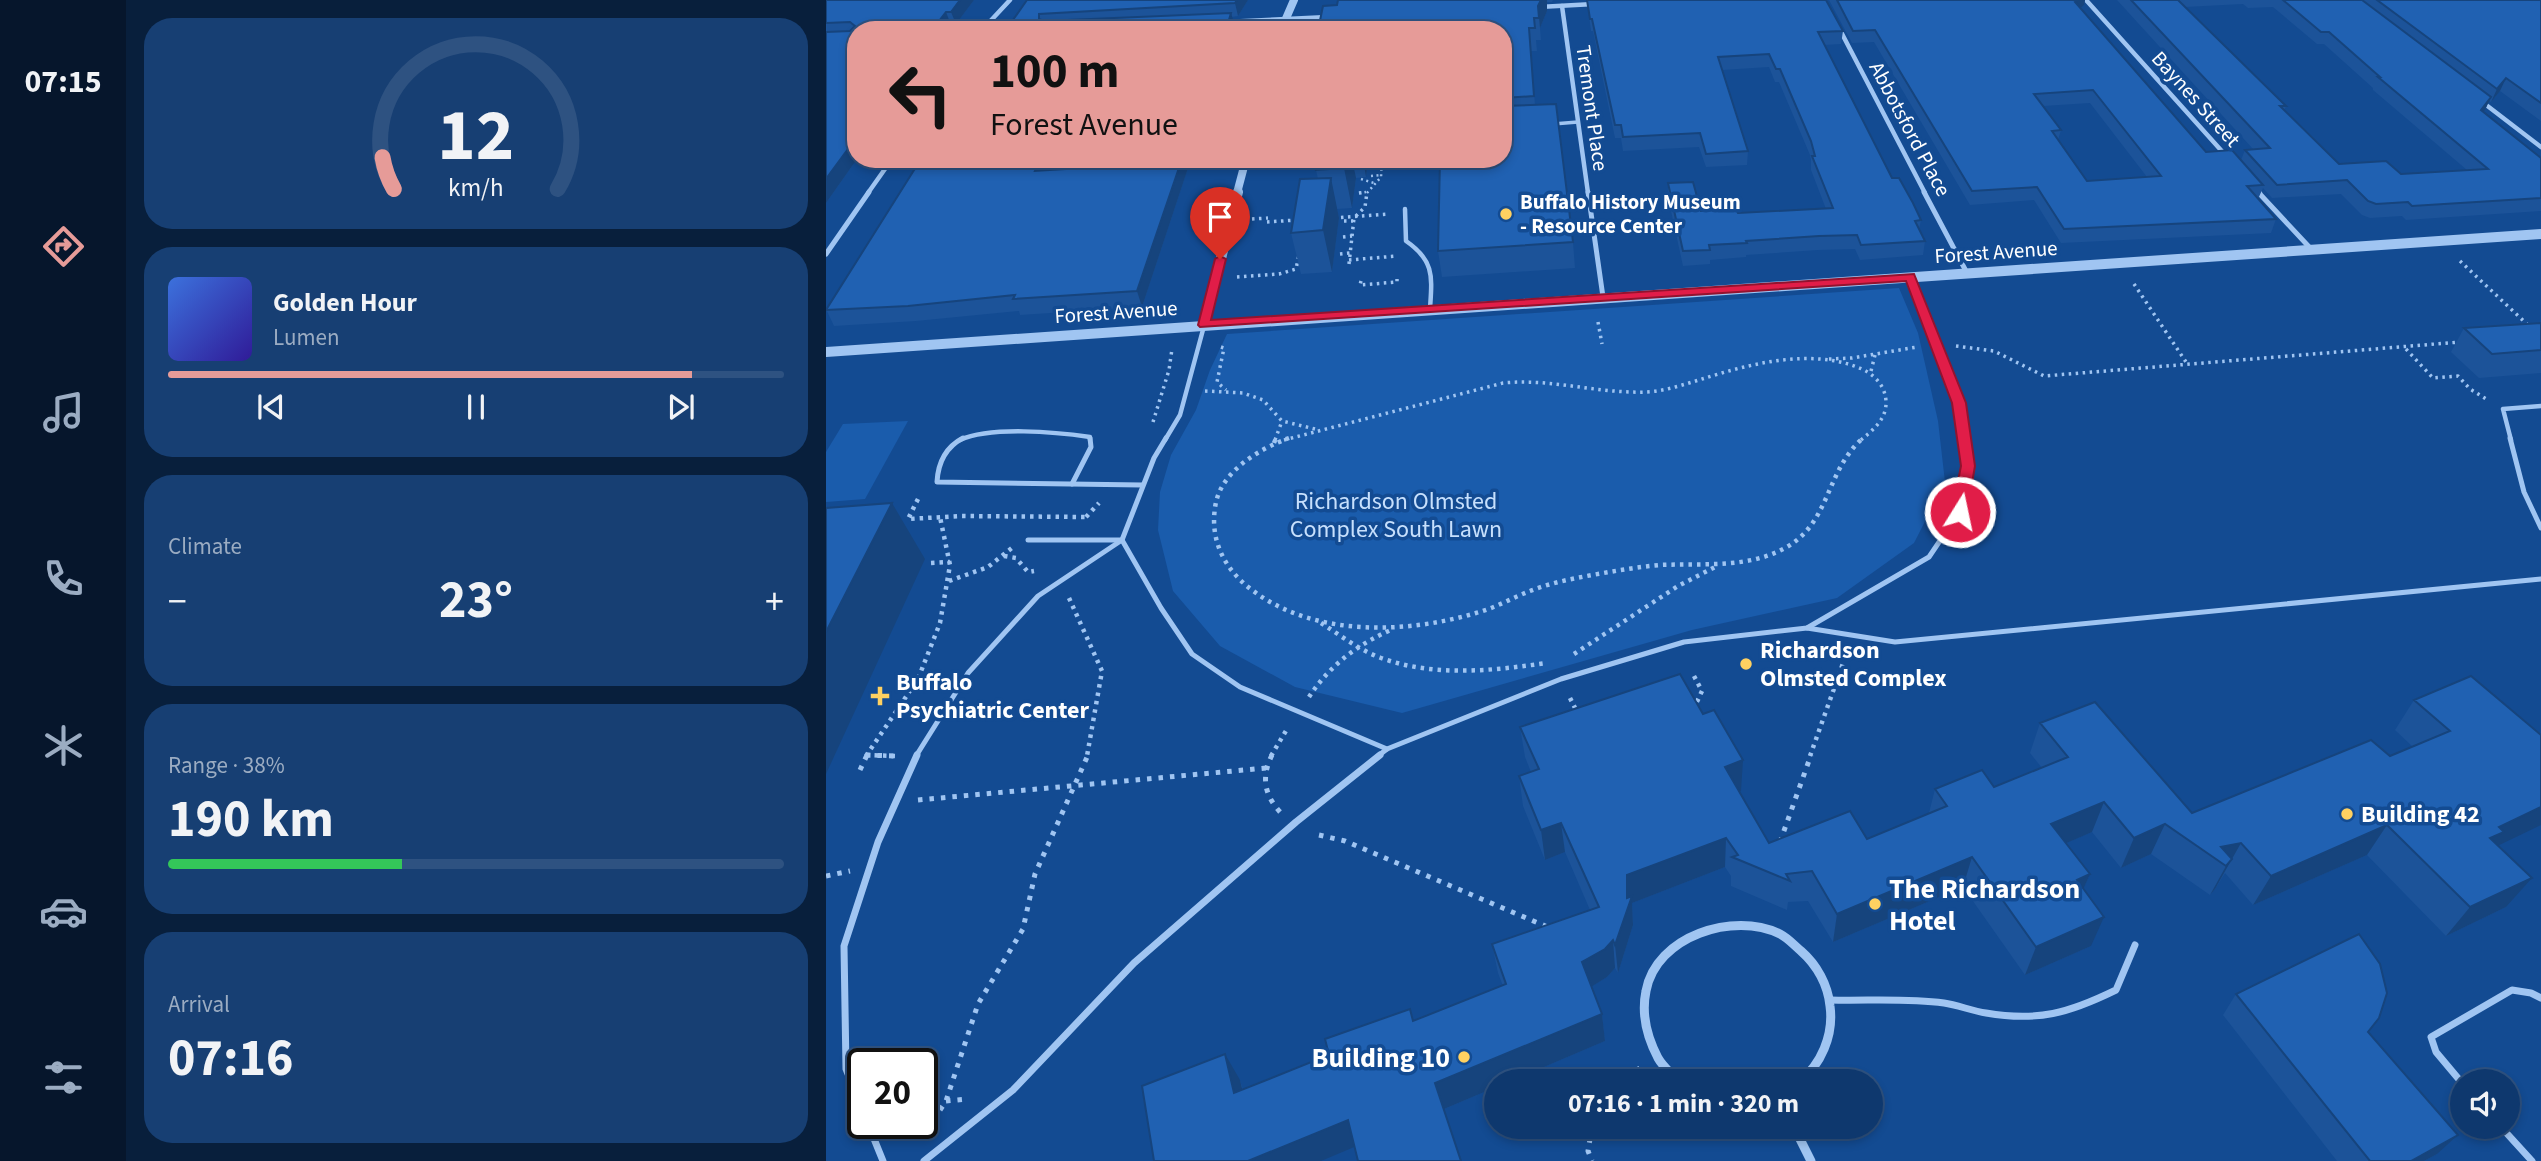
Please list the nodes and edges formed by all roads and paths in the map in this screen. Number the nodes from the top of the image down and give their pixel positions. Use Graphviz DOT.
graph roads {
  1 [pos="1010,0"];
  2 [pos="1294,0"];
  3 [pos="2086,0"];
  4 [pos="1600,4"];
  5 [pos="1562,6"];
  6 [pos="1534,7"];
  7 [pos="1339,16"];
  8 [pos="1283,19"];
  9 [pos="990,21"];
  10 [pos="1236,21"];
  11 [pos="1838,26"];
  12 [pos="2476,97"];
  13 [pos="1578,122"];
  14 [pos="1544,124"];
  15 [pos="2541,147"];
  16 [pos="2233,163"];
  17 [pos="886,168"];
  18 [pos="1245,168"];
  19 [pos="1381,168"];
  20 [pos="1381,175"];
  21 [pos="1371,176"];
  22 [pos="1361,179"];
  23 [pos="1374,183"];
  24 [pos="2252,184"];
  25 [pos="1366,192"];
  26 [pos="1359,193"];
  27 [pos="1356,207"];
  28 [pos="1365,207"];
  29 [pos="1405,209"];
  30 [pos="1392,214"];
  31 [pos="1333,218"];
  32 [pos="1304,219"];
  33 [pos="1354,219"];
  34 [pos="1251,220"];
  35 [pos="1344,221"];
  36 [pos="2541,234"];
  37 [pos="1352,236"];
  38 [pos="1343,237"];
  39 [pos="1300,244"];
  40 [pos="2312,250"];
  41 [pos="1350,253"];
  42 [pos="826,254"];
  43 [pos="1340,254"];
  44 [pos="1402,256"];
  45 [pos="2455,257"];
  46 [pos="1967,273"];
  47 [pos="1242,277"];
  48 [pos="1910,277"];
  49 [pos="1397,279"];
  50 [pos="1361,281"];
  51 [pos="1378,284"];
  52 [pos="2134,284"];
  53 [pos="1378,292"];
  54 [pos="1603,297"];
  55 [pos="1430,309"];
  56 [pos="1598,322"];
  57 [pos="1204,325"];
  58 [pos="2531,327"];
  59 [pos="2470,341"];
  60 [pos="1602,344"];
  61 [pos="1954,345"];
  62 [pos="1925,346"];
  63 [pos="1224,348"];
  64 [pos="2405,349"];
  65 [pos="1172,351"];
  66 [pos="826,352"];
  67 [pos="1876,355"];
  68 [pos="1821,359"];
  69 [pos="2188,365"];
  70 [pos="1871,371"];
  71 [pos="2470,389"];
  72 [pos="1226,390"];
  73 [pos="1205,391"];
  74 [pos="2541,406"];
  75 [pos="1282,421"];
  76 [pos="1152,424"];
  77 [pos="1315,429"];
  78 [pos="1273,444"];
  79 [pos="1072,484"];
  80 [pos="1142,485"];
  81 [pos="1105,498"];
  82 [pos="918,499"];
  83 [pos="940,517"];
  84 [pos="1040,518"];
  85 [pos="1034,525"];
  86 [pos="2541,527"];
  87 [pos="1028,540"];
  88 [pos="1122,540"];
  89 [pos="1019,541"];
  90 [pos="1004,556"];
  91 [pos="950,562"];
  92 [pos="931,563"];
  93 [pos="1719,565"];
  94 [pos="1034,571"];
  95 [pos="2541,579"];
  96 [pos="949,581"];
  97 [pos="1072,601"];
  98 [pos="1319,621"];
  99 [pos="1397,627"];
  100 [pos="1807,628"];
  101 [pos="1358,646"];
  102 [pos="1847,650"];
  103 [pos="1572,655"];
  104 [pos="1552,662"];
  105 [pos="1694,676"];
  106 [pos="918,679"];
  107 [pos="947,679"];
  108 [pos="1309,698"];
  109 [pos="1570,698"];
  110 [pos="1575,708"];
  111 [pos="1693,709"];
  112 [pos="1287,729"];
  113 [pos="1387,749"];
  114 [pos="866,755"];
  115 [pos="899,756"];
  116 [pos="1266,768"];
  117 [pos="860,769"];
  118 [pos="1074,785"];
  119 [pos="927,799"];
  120 [pos="1282,814"];
  121 [pos="1319,835"];
  122 [pos="1776,853"];
  123 [pos="850,871"];
  124 [pos="826,876"];
  125 [pos="1560,933"];
  126 [pos="2135,945"];
  127 [pos="2541,998"];
  128 [pos="1830,1000"];
  129 [pos="1649,1063"];
  130 [pos="1639,1069"];
  131 [pos="1667,1069"];
  132 [pos="1810,1069"];
  133 [pos="2450,1069"];
  134 [pos="847,1071"];
  135 [pos="940,1110"];
  136 [pos="874,1139"];
  137 [pos="1590,1139"];
  138 [pos="1800,1139"];
  139 [pos="2512,1139"];
  140 [pos="883,1161"];
  141 [pos="924,1161"];
  142 [pos="1592,1161"];
  143 [pos="1811,1161"];
  144 [pos="2532,1161"];
  1 -- 9 [label="street"];
  2 -- 8 [label="street"];
  3 -- 16 [label="street, Baynes Street"];
  4 -- 5 [label="street"];
  5 -- 6 [label="street"];
  5 -- 13 [label="street, Tremont Place"];
  7 -- 8 [label="street"];
  8 -- 10 [label="street"];
  11 -- 46 [label="street, Abbotsford Place"];
  12 -- 15 [label="street"];
  13 -- 14 [label="lane"];
  13 -- 54 [label="street, Tremont Place"];
  17 -- 42 [label="street"];
  18 -- 57 [label="street"];
  19 -- 20 [label="path"];
  20 -- 21 [label="path"];
  20 -- 23 [label="path"];
  22 -- 23 [label="path"];
  23 -- 25 [label="path"];
  24 -- 40 [label="street"];
  25 -- 26 [label="path"];
  25 -- 28 [label="path"];
  27 -- 28 [label="path"];
  28 -- 33 [label="path"];
  29 -- 55 [label="lane"];
  30 -- 33 [label="path"];
  31 -- 33 [label="path"];
  32 -- 34 [label="path"];
  33 -- 35 [label="path"];
  33 -- 37 [label="path"];
  36 -- 40 [label="street, Forest Avenue"];
  37 -- 38 [label="path"];
  37 -- 41 [label="path"];
  39 -- 47 [label="path"];
  40 -- 46 [label="street, Forest Avenue"];
  41 -- 43 [label="path"];
  41 -- 44 [label="path"];
  45 -- 58 [label="path"];
  46 -- 48 [label="street, Forest Avenue"];
  48 -- 54 [label="street, Forest Avenue"];
  48 -- 100 [label="lane"];
  49 -- 51 [label="path"];
  50 -- 51 [label="path"];
  51 -- 53 [label="path"];
  52 -- 69 [label="path"];
  54 -- 55 [label="street, Forest Avenue"];
  55 -- 57 [label="street, Forest Avenue"];
  56 -- 60 [label="path"];
  57 -- 66 [label="street, Forest Avenue"];
  57 -- 80 [label="lane"];
  59 -- 64 [label="path"];
  61 -- 69 [label="path"];
  62 -- 67 [label="path"];
  63 -- 72 [label="path"];
  64 -- 69 [label="path"];
  64 -- 71 [label="path"];
  65 -- 76 [label="path"];
  67 -- 68 [label="path"];
  67 -- 70 [label="path"];
  68 -- 70 [label="path"];
  68 -- 77 [label="path"];
  70 -- 93 [label="path"];
  72 -- 73 [label="path"];
  72 -- 75 [label="path"];
  74 -- 86 [label="lane"];
  75 -- 77 [label="path"];
  75 -- 78 [label="path"];
  77 -- 78 [label="path"];
  78 -- 98 [label="path"];
  79 -- 79 [label="lane"];
  79 -- 80 [label="lane"];
  80 -- 88 [label="lane"];
  81 -- 84 [label="path"];
  82 -- 83 [label="path"];
  83 -- 84 [label="path"];
  83 -- 91 [label="path"];
  84 -- 85 [label="path"];
  87 -- 88 [label="lane"];
  88 -- 113 [label="lane"];
  88 -- 134 [label="lane"];
  89 -- 90 [label="path"];
  90 -- 94 [label="path"];
  90 -- 96 [label="path"];
  91 -- 92 [label="path"];
  91 -- 96 [label="path"];
  93 -- 99 [label="path"];
  93 -- 103 [label="path"];
  95 -- 100 [label="lane"];
  96 -- 106 [label="path"];
  97 -- 118 [label="path"];
  98 -- 99 [label="path"];
  98 -- 101 [label="path"];
  99 -- 101 [label="path"];
  100 -- 113 [label="lane"];
  101 -- 104 [label="path"];
  101 -- 108 [label="path"];
  102 -- 122 [label="path"];
  105 -- 111 [label="path"];
  106 -- 107 [label="path"];
  106 -- 114 [label="path"];
  109 -- 110 [label="path"];
  112 -- 116 [label="path"];
  113 -- 141 [label="lane"];
  114 -- 115 [label="path"];
  114 -- 117 [label="path"];
  116 -- 118 [label="path"];
  116 -- 120 [label="path"];
  118 -- 119 [label="path"];
  118 -- 135 [label="path"];
  121 -- 125 [label="path"];
  123 -- 124 [label="path"];
  126 -- 128 [label="lane"];
  127 -- 133 [label="lane"];
  128 -- 131 [label="street"];
  128 -- 132 [label="street"];
  129 -- 130 [label="path"];
  136 -- 140 [label="lane"];
  137 -- 142 [label="path"];
  138 -- 143 [label="street"];
  139 -- 144 [label="lane"];
}
